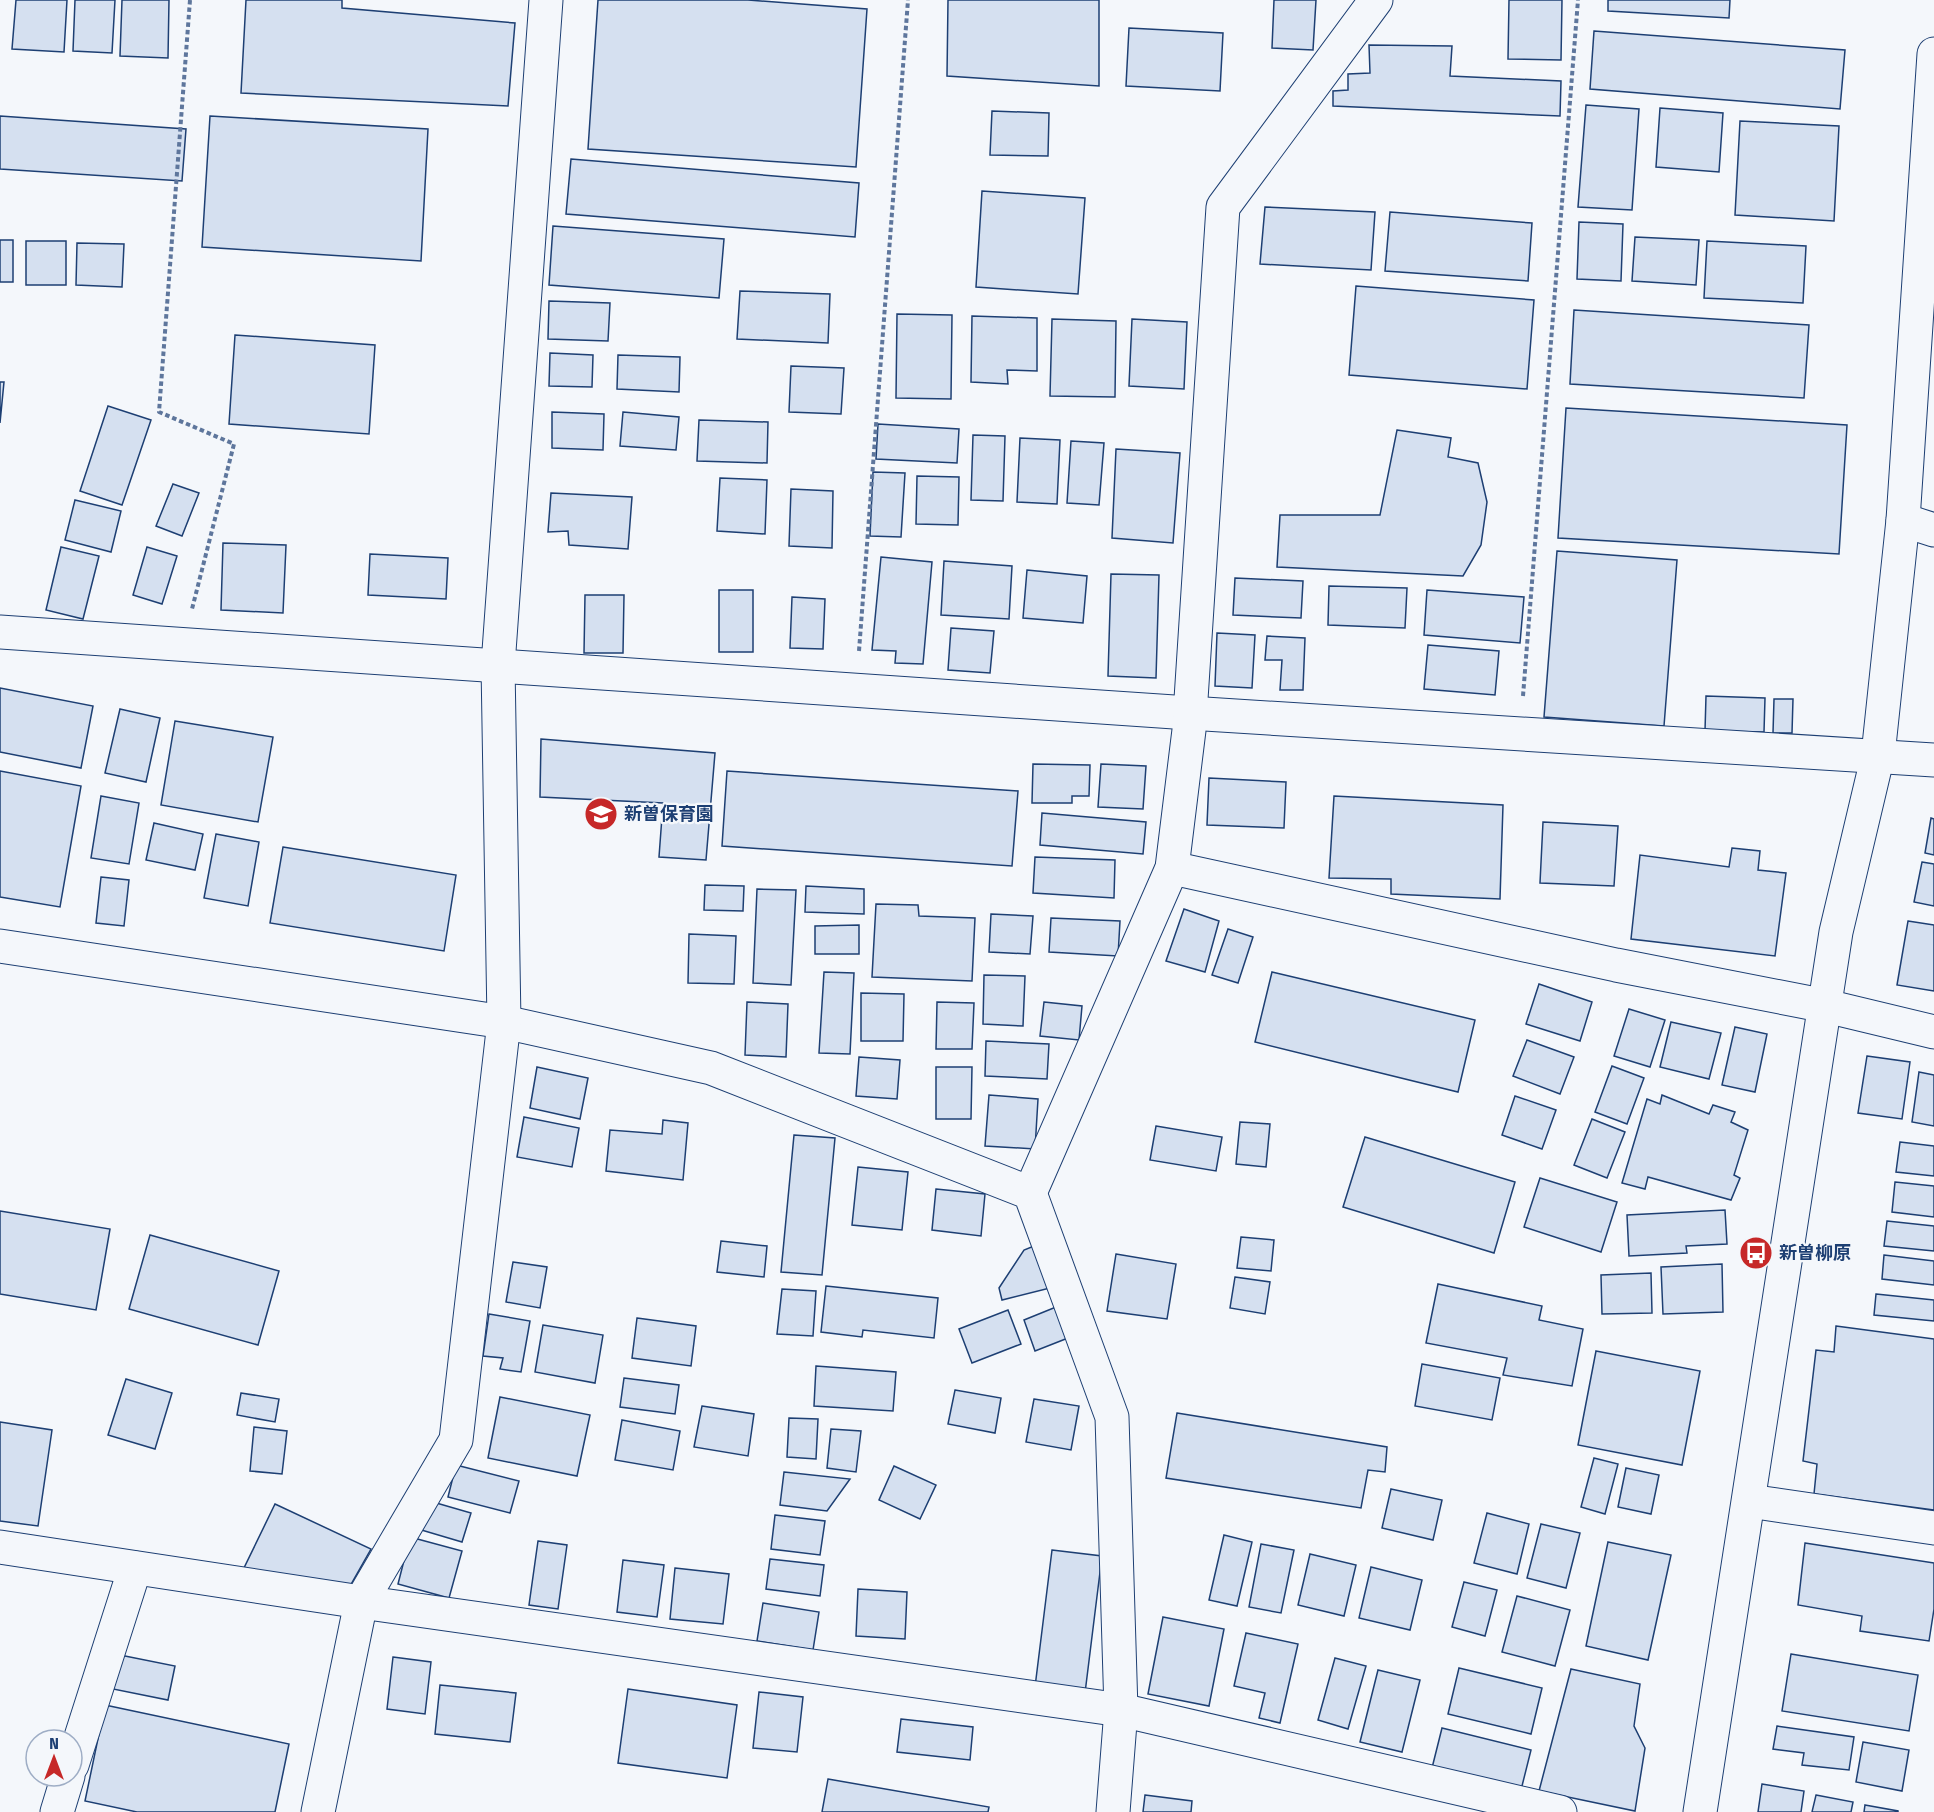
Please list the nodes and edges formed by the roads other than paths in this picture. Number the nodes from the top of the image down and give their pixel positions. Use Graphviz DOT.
graph roads {
  1 [pos="546,0"];
  2 [pos="1376,0"];
  3 [pos="1934,54"];
  4 [pos="1928,214"];
  5 [pos="1903,520"];
  6 [pos="1934,530"];
  7 [pos="0,632"];
  8 [pos="498,664"];
  9 [pos="1189,713"];
  10 [pos="1878,755"];
  11 [pos="1934,760"];
  12 [pos="1172,868"];
  13 [pos="0,946"];
  14 [pos="1826,1006"];
  15 [pos="504,1022"];
  16 [pos="1934,1032"];
  17 [pos="1030,1193"];
  18 [pos="1749,1502"];
  19 [pos="1934,1528"];
  20 [pos="0,1547"];
  21 [pos="135,1568"];
  22 [pos="361,1602"];
  23 [pos="1121,1710"];
  24 [pos="84,1728"];
  25 [pos="64,1788"];
  26 [pos="57,1812"];
  27 [pos="318,1812"];
  28 [pos="1113,1812"];
  29 [pos="1560,1812"];
  30 [pos="1700,1812"];
  1 -- 8 [label="street"];
  2 -- 9 [label="street"];
  3 -- 4 [label="street"];
  4 -- 5 [label="street"];
  5 -- 6 [label="street"];
  5 -- 10 [label="street"];
  7 -- 8 [label="street"];
  8 -- 9 [label="street"];
  8 -- 15 [label="street"];
  9 -- 10 [label="street"];
  9 -- 12 [label="street"];
  10 -- 11 [label="street"];
  10 -- 14 [label="street"];
  12 -- 14 [label="street"];
  12 -- 17 [label="street"];
  13 -- 15 [label="street"];
  14 -- 16 [label="street"];
  14 -- 18 [label="street"];
  15 -- 17 [label="street"];
  15 -- 22 [label="street"];
  17 -- 23 [label="street"];
  18 -- 19 [label="street"];
  18 -- 30 [label="street"];
  20 -- 21 [label="street"];
  21 -- 22 [label="street"];
  21 -- 24 [label="street"];
  22 -- 23 [label="street"];
  22 -- 27 [label="street"];
  23 -- 28 [label="street"];
  23 -- 29 [label="street"];
  25 -- 26 [label="street"];
}
